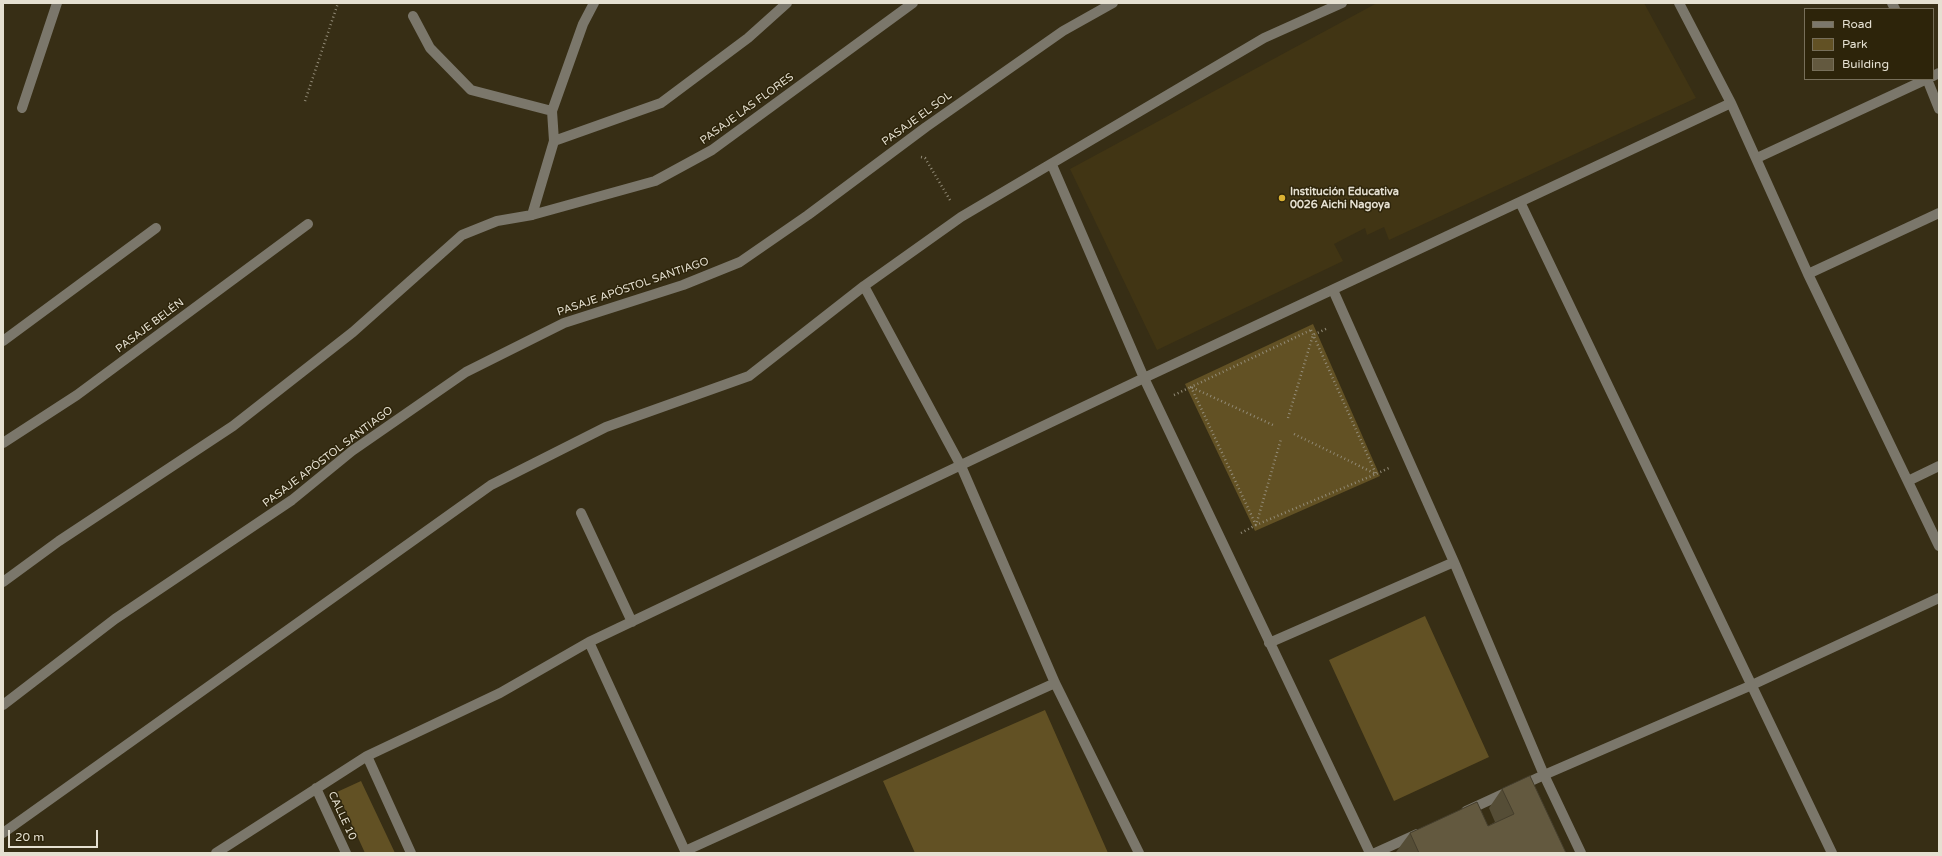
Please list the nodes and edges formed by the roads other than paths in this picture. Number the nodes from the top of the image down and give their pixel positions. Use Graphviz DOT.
graph roads {
  1 [pos="57,3"];
  2 [pos="594,3"];
  3 [pos="787,3"];
  4 [pos="913,3"];
  5 [pos="1113,3"];
  6 [pos="1342,3"];
  7 [pos="1679,3"];
  8 [pos="413,16"];
  9 [pos="1925,80"];
  10 [pos="1927,80"];
  11 [pos="1731,102"];
  12 [pos="22,108"];
  13 [pos="1939,109"];
  14 [pos="552,111"];
  15 [pos="554,141"];
  16 [pos="1756,158"];
  17 [pos="1052,165"];
  18 [pos="1520,202"];
  19 [pos="1939,213"];
  20 [pos="532,215"];
  21 [pos="308,224"];
  22 [pos="156,228"];
  23 [pos="740,262"];
  24 [pos="1808,274"];
  25 [pos="864,286"];
  26 [pos="1334,290"];
  27 [pos="3,341"];
  28 [pos="1144,378"];
  29 [pos="3,443"];
  30 [pos="961,466"];
  31 [pos="1939,466"];
  32 [pos="1908,481"];
  33 [pos="581,513"];
  34 [pos="1939,546"];
  35 [pos="1454,562"];
  36 [pos="3,582"];
  37 [pos="1939,598"];
  38 [pos="632,622"];
  39 [pos="589,642"];
  40 [pos="1269,643"];
  41 [pos="1055,683"];
  42 [pos="1752,685"];
  43 [pos="3,705"];
  44 [pos="367,756"];
  45 [pos="1544,775"];
  46 [pos="316,788"];
  47 [pos="1460,814"];
  48 [pos="1425,830"];
  49 [pos="3,833"];
  50 [pos="685,852"];
  51 [pos="216,853"];
  52 [pos="346,853"];
  53 [pos="411,853"];
  54 [pos="1139,853"];
  55 [pos="1370,853"];
  56 [pos="1375,853"];
  57 [pos="1581,853"];
  58 [pos="1832,853"];
  1 -- 12 [label="street"];
  2 -- 14 [label="street"];
  3 -- 15 [label="street"];
  4 -- 20 [label="street, PASAJE LAS FLORES"];
  5 -- 23 [label="street, PASAJE EL SOL"];
  6 -- 17 [label="street"];
  7 -- 11 [label="street"];
  8 -- 14 [label="street"];
  9 -- 16 [label="street"];
  10 -- 13 [label="street"];
  11 -- 16 [label="street"];
  11 -- 18 [label="street"];
  14 -- 15 [label="street"];
  15 -- 20 [label="street"];
  16 -- 24 [label="street"];
  17 -- 25 [label="street"];
  17 -- 28 [label="street"];
  18 -- 26 [label="street"];
  18 -- 42 [label="street"];
  19 -- 24 [label="street"];
  20 -- 36 [label="street, PASAJE LAS FLORES"];
  21 -- 29 [label="street, PASAJE BELÉN"];
  22 -- 27 [label="street"];
  23 -- 43 [label="street, PASAJE APÓSTOL SANTIAGO"];
  24 -- 32 [label="street"];
  25 -- 30 [label="street"];
  25 -- 49 [label="street"];
  26 -- 28 [label="street"];
  26 -- 35 [label="street"];
  28 -- 30 [label="street"];
  28 -- 40 [label="street"];
  30 -- 38 [label="street"];
  30 -- 41 [label="street"];
  31 -- 32 [label="street"];
  32 -- 34 [label="street"];
  33 -- 38 [label="street"];
  35 -- 40 [label="street"];
  35 -- 45 [label="street"];
  37 -- 42 [label="street"];
  38 -- 39 [label="street"];
  39 -- 44 [label="street"];
  39 -- 50 [label="street"];
  40 -- 55 [label="street"];
  41 -- 50 [label="street"];
  41 -- 54 [label="street"];
  42 -- 45 [label="street"];
  42 -- 58 [label="street"];
  44 -- 46 [label="street"];
  44 -- 53 [label="street"];
  45 -- 47 [label="street"];
  45 -- 57 [label="street"];
  46 -- 51 [label="street"];
  46 -- 52 [label="street, CALLE 10"];
  48 -- 56 [label="street"];
}
